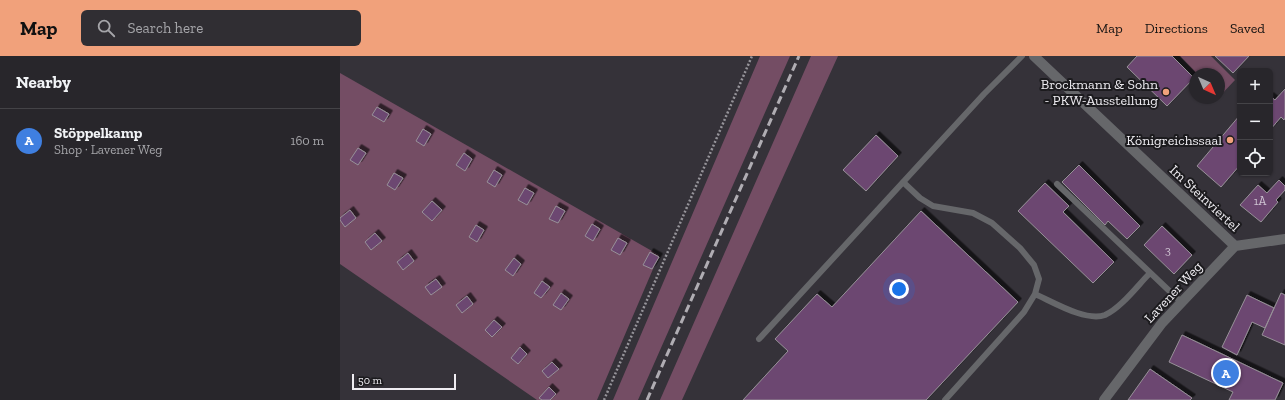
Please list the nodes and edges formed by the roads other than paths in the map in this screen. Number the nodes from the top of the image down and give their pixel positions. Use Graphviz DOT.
graph roads {
  1 [pos="1022,56"];
  2 [pos="1034,56"];
  3 [pos="903,182"];
  4 [pos="1057,184"];
  5 [pos="1285,239"];
  6 [pos="1235,246"];
  7 [pos="1150,273"];
  8 [pos="1035,294"];
  9 [pos="1181,302"];
  10 [pos="759,339"];
  11 [pos="945,400"];
  12 [pos="1104,400"];
  1 -- 3 [label="lane"];
  2 -- 6 [label="street, Im Steinviertel"];
  3 -- 8 [label="lane"];
  3 -- 10 [label="lane"];
  4 -- 7 [label="lane"];
  5 -- 6 [label="street"];
  6 -- 9 [label="street, Lavener Weg"];
  7 -- 8 [label="lane"];
  7 -- 9 [label="lane"];
  8 -- 11 [label="lane"];
  9 -- 12 [label="street, Lavener Weg"];
}
